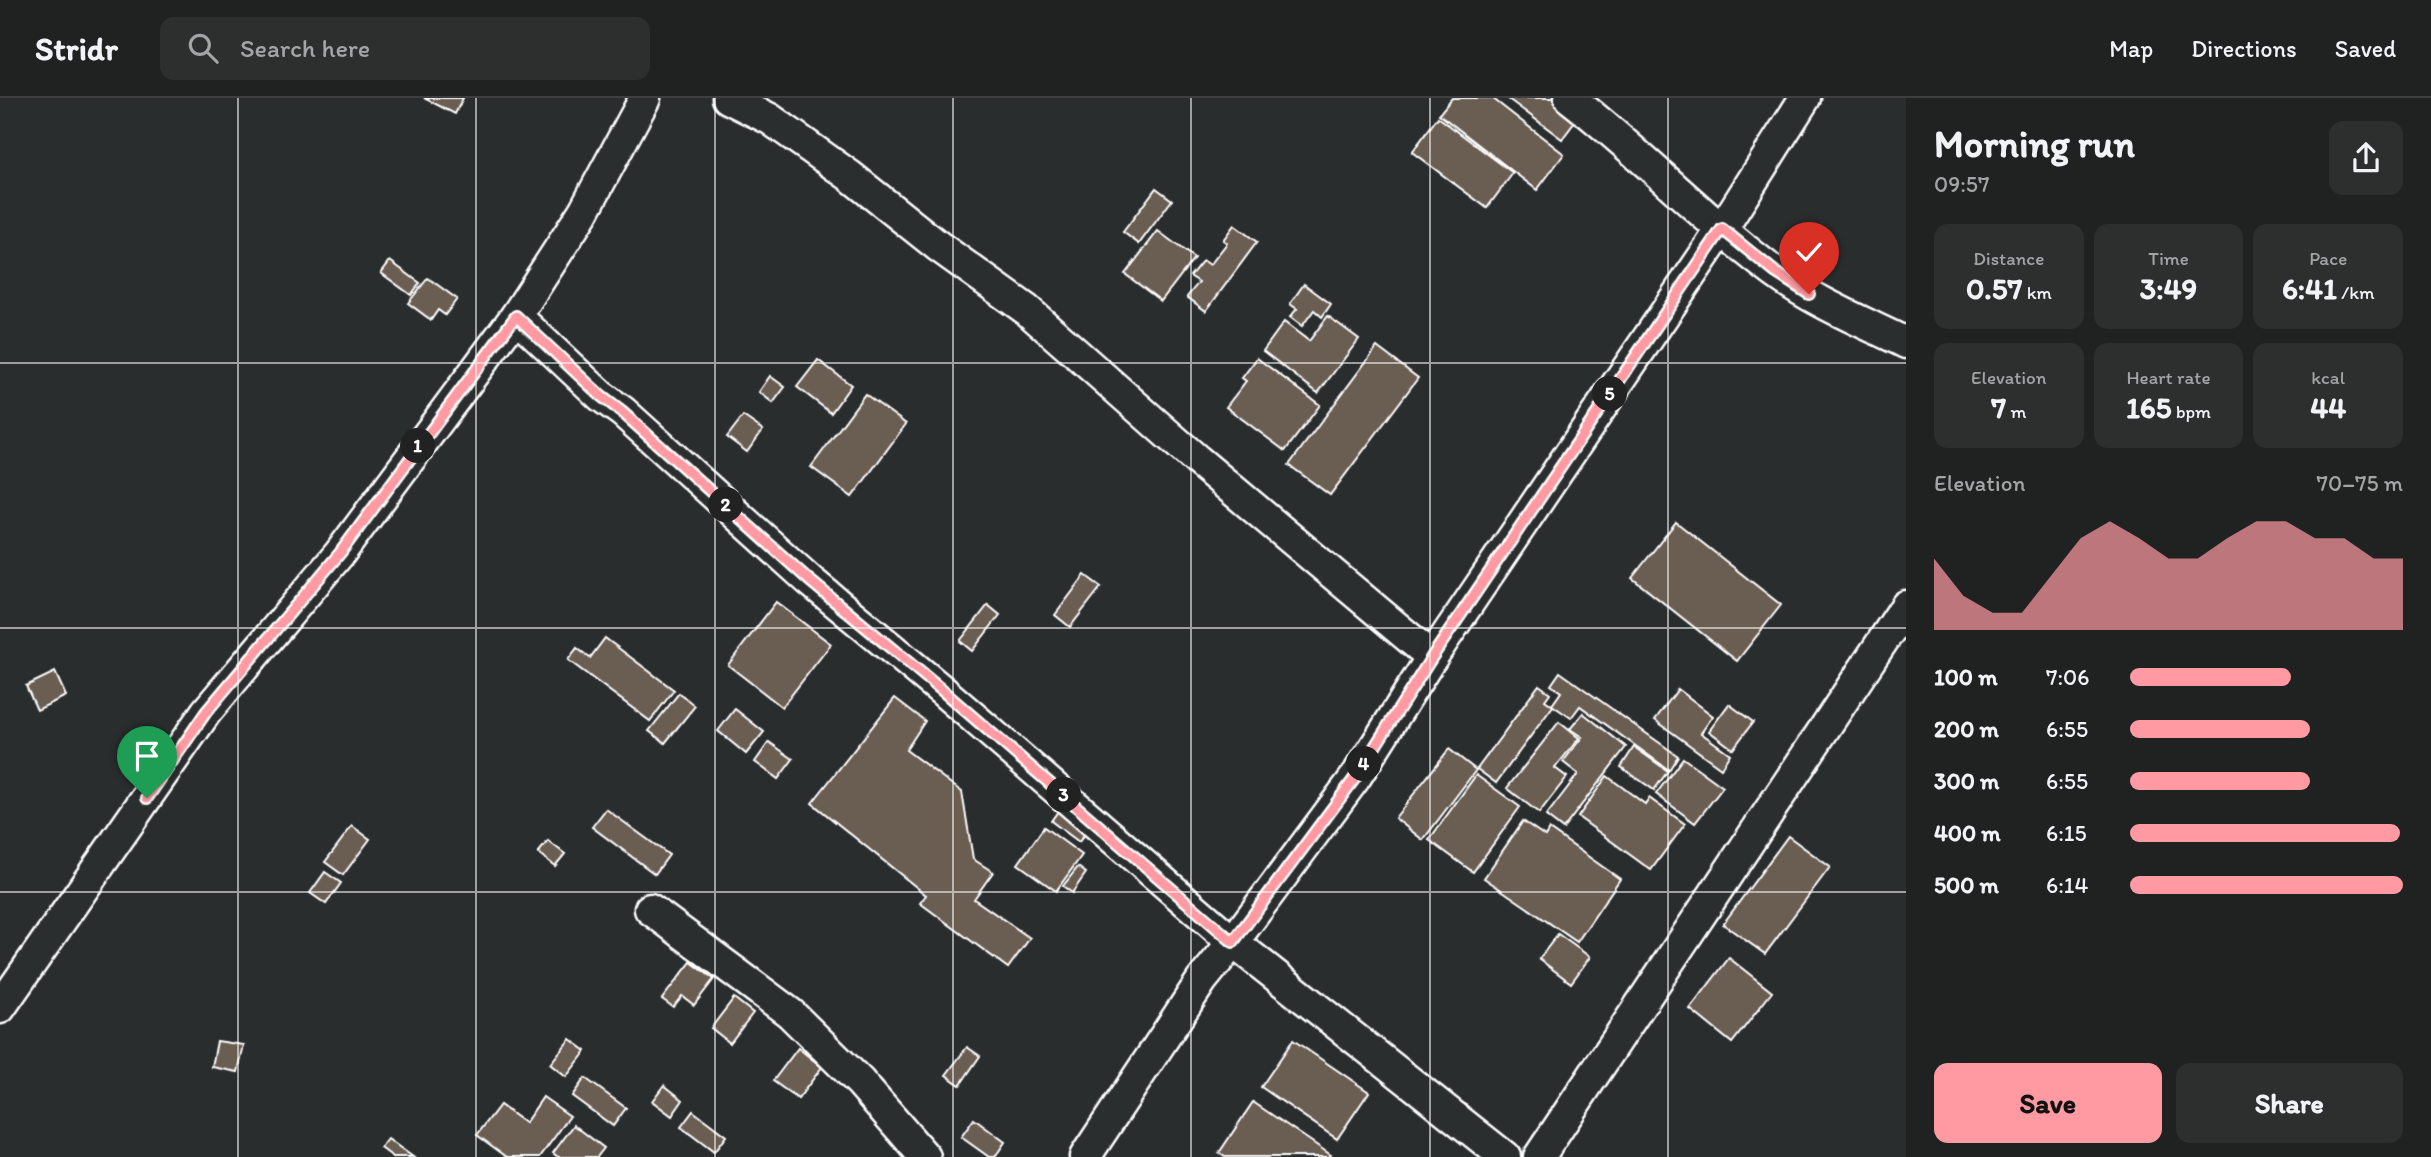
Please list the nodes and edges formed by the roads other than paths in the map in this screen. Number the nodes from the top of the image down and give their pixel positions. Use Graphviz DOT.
graph roads {
  1 [pos="645,98"];
  2 [pos="728,98"];
  3 [pos="1570,98"];
  4 [pos="1805,98"];
  5 [pos="1722,229"];
  6 [pos="516,316"];
  7 [pos="1906,343"];
  8 [pos="1903,616"];
  9 [pos="1432,657"];
  10 [pos="650,909"];
  11 [pos="1233,942"];
  12 [pos="0,1008"];
  13 [pos="925,1157"];
  14 [pos="1085,1157"];
  15 [pos="1505,1157"];
  16 [pos="1539,1157"];
  1 -- 6 [label="street"];
  2 -- 9 [label="street"];
  3 -- 5 [label="street"];
  4 -- 5 [label="street"];
  5 -- 7 [label="street"];
  5 -- 9 [label="street"];
  6 -- 11 [label="street"];
  6 -- 12 [label="street"];
  8 -- 16 [label="street"];
  9 -- 11 [label="street"];
  10 -- 13 [label="street"];
  11 -- 14 [label="street"];
  11 -- 15 [label="street"];
}
